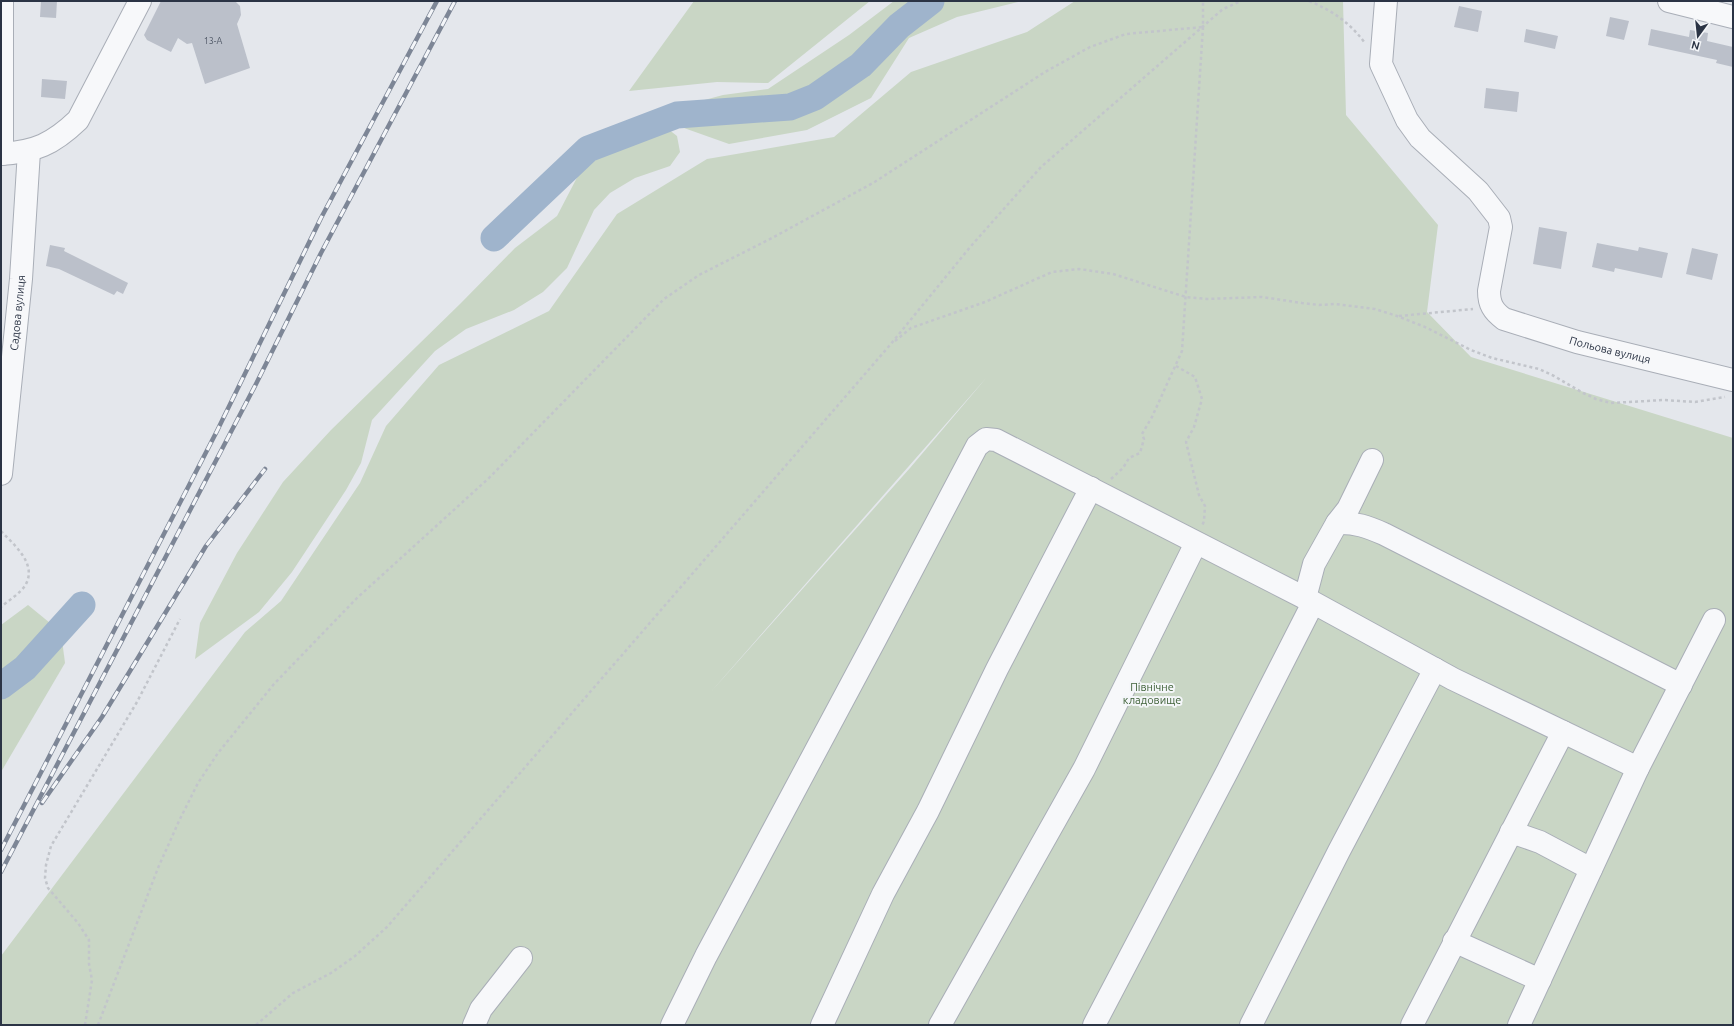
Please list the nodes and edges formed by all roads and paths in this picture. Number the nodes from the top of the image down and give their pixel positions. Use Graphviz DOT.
graph roads {
  1 [pos="2,1"];
  2 [pos="140,1"];
  3 [pos="1203,1"];
  4 [pos="1241,1"];
  5 [pos="1309,1"];
  6 [pos="1386,1"];
  7 [pos="1707,1"];
  8 [pos="1674,2"];
  9 [pos="1733,17"];
  10 [pos="1203,27"];
  11 [pos="1381,64"];
  12 [pos="29,151"];
  13 [pos="1,154"];
  14 [pos="1186,297"];
  15 [pos="1495,311"];
  16 [pos="1397,316"];
  17 [pos="890,344"];
  18 [pos="1176,366"];
  19 [pos="1730,388"];
  20 [pos="1372,460"];
  21 [pos="1,474"];
  22 [pos="1091,488"];
  23 [pos="1337,523"];
  24 [pos="1,531"];
  25 [pos="1196,543"];
  26 [pos="1309,601"];
  27 [pos="1,607"];
  28 [pos="180,619"];
  29 [pos="1714,620"];
  30 [pos="1435,669"];
  31 [pos="1680,685"];
  32 [pos="1563,732"];
  33 [pos="1638,768"];
  34 [pos="1511,832"];
  35 [pos="1591,869"];
  36 [pos="1454,941"];
  37 [pos="521,958"];
  38 [pos="1540,980"];
  39 [pos="85,1025"];
  40 [pos="98,1025"];
  41 [pos="256,1025"];
  42 [pos="474,1025"];
  43 [pos="672,1025"];
  44 [pos="822,1025"];
  45 [pos="940,1025"];
  46 [pos="1094,1025"];
  47 [pos="1251,1025"];
  48 [pos="1412,1025"];
  49 [pos="1519,1025"];
  1 -- 13 [label="street"];
  2 -- 12 [label="street"];
  3 -- 10 [label="path"];
  4 -- 10 [label="path"];
  5 -- 11 [label="path"];
  6 -- 11 [label="street"];
  7 -- 8 [label="street"];
  8 -- 9 [label="street"];
  10 -- 14 [label="path"];
  10 -- 17 [label="path"];
  10 -- 40 [label="path"];
  11 -- 15 [label="street"];
  12 -- 13 [label="street"];
  12 -- 21 [label="street, Садова вулиця"];
  14 -- 16 [label="path"];
  14 -- 17 [label="path"];
  14 -- 18 [label="path"];
  15 -- 16 [label="path"];
  15 -- 19 [label="street, Польова вулиця"];
  16 -- 19 [label="path"];
  17 -- 41 [label="path"];
  18 -- 22 [label="path"];
  18 -- 25 [label="path"];
  20 -- 23 [label="street"];
  22 -- 25 [label="street"];
  22 -- 43 [label="street"];
  22 -- 44 [label="street"];
  23 -- 26 [label="street"];
  23 -- 31 [label="street"];
  24 -- 27 [label="path"];
  25 -- 26 [label="street"];
  25 -- 45 [label="street"];
  26 -- 30 [label="street"];
  26 -- 46 [label="street"];
  28 -- 39 [label="path"];
  29 -- 31 [label="street"];
  30 -- 32 [label="street"];
  30 -- 47 [label="street"];
  31 -- 33 [label="street"];
  32 -- 33 [label="street"];
  32 -- 34 [label="street"];
  33 -- 35 [label="street"];
  34 -- 35 [label="street"];
  34 -- 36 [label="street"];
  35 -- 38 [label="street"];
  36 -- 38 [label="street"];
  36 -- 48 [label="street"];
  37 -- 42 [label="street"];
  38 -- 49 [label="street"];
}
